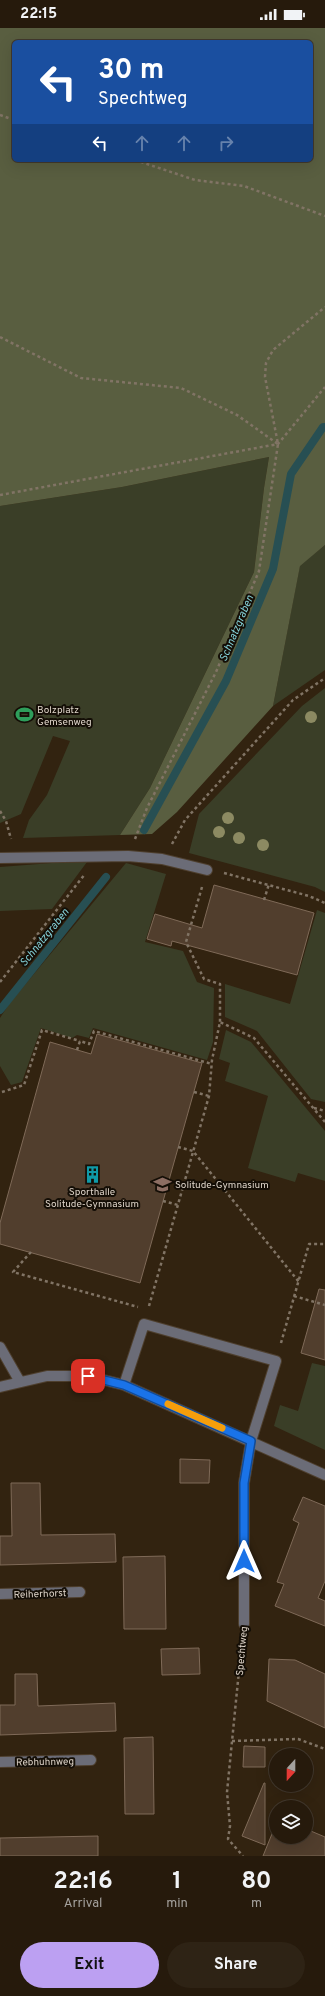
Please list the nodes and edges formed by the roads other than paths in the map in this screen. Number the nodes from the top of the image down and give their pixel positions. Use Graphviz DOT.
graph roads {
  1 [pos="0,858"];
  2 [pos="207,870"];
  3 [pos="0,1347"];
  4 [pos="20,1382"];
  5 [pos="124,1385"];
  6 [pos="0,1387"];
  7 [pos="251,1441"];
  8 [pos="325,1475"];
  9 [pos="80,1592"];
  10 [pos="0,1594"];
  11 [pos="244,1624"];
  12 [pos="91,1760"];
  13 [pos="0,1762"];
  1 -- 2 [label="street"];
  3 -- 4 [label="street"];
  4 -- 5 [label="street"];
  4 -- 6 [label="street"];
  5 -- 7 [label="street"];
  5 -- 7 [label="street, Spechtweg"];
  7 -- 8 [label="street"];
  7 -- 11 [label="street, Spechtweg"];
  9 -- 10 [label="street, Reiherhorst"];
  12 -- 13 [label="street, Rebhuhnweg"];
}
